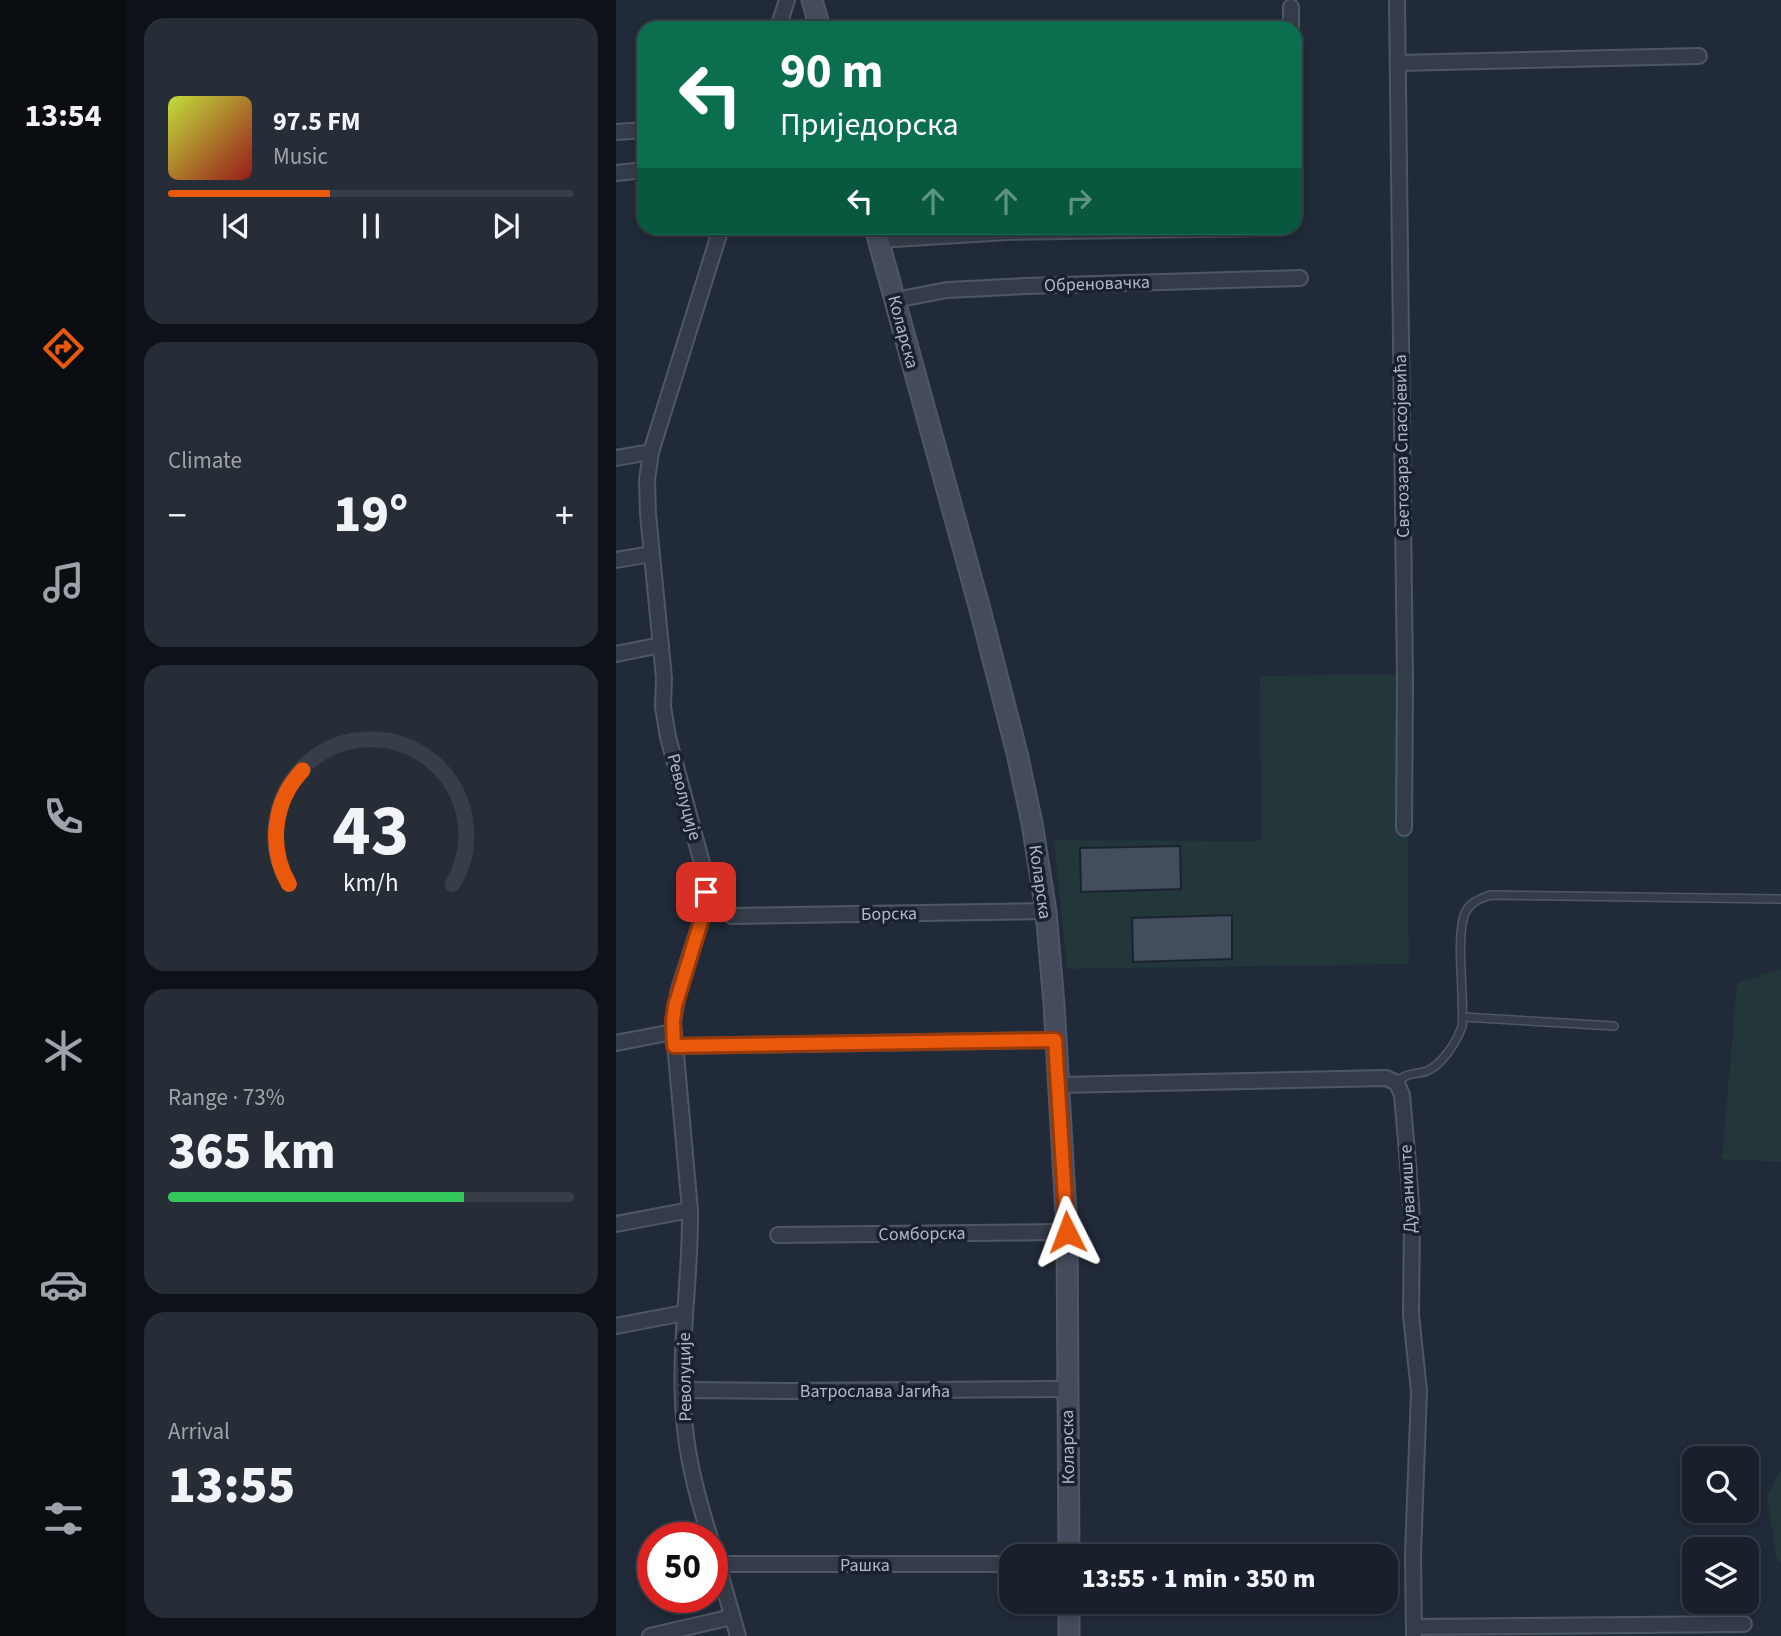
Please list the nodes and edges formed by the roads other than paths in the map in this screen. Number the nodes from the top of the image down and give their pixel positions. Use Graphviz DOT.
graph roads {
  1 [pos="787,0"];
  2 [pos="812,0"];
  3 [pos="1397,0"];
  4 [pos="1291,7"];
  5 [pos="780,21"];
  6 [pos="818,21"];
  7 [pos="1291,21"];
  8 [pos="1699,56"];
  9 [pos="1398,63"];
  10 [pos="637,130"];
  11 [pos="616,132"];
  12 [pos="637,171"];
  13 [pos="616,173"];
  14 [pos="719,235"];
  15 [pos="876,235"];
  16 [pos="1300,278"];
  17 [pos="895,300"];
  18 [pos="651,452"];
  19 [pos="616,458"];
  20 [pos="651,554"];
  21 [pos="616,560"];
  22 [pos="661,645"];
  23 [pos="616,654"];
  24 [pos="1404,828"];
  25 [pos="1781,899"];
  26 [pos="1046,911"];
  27 [pos="733,916"];
  28 [pos="1463,1017"];
  29 [pos="1614,1026"];
  30 [pos="674,1039"];
  31 [pos="1055,1040"];
  32 [pos="616,1043"];
  33 [pos="1397,1083"];
  34 [pos="1058,1085"];
  35 [pos="690,1210"];
  36 [pos="616,1224"];
  37 [pos="1067,1232"];
  38 [pos="778,1235"];
  39 [pos="684,1313"];
  40 [pos="616,1326"];
  41 [pos="1067,1389"];
  42 [pos="683,1390"];
  43 [pos="706,1522"];
  44 [pos="1069,1544"];
  45 [pos="999,1563"];
  46 [pos="728,1564"];
  47 [pos="728,1601"];
  48 [pos="1069,1614"];
  49 [pos="732,1617"];
  50 [pos="1744,1624"];
  51 [pos="1414,1632"];
  52 [pos="650,1636"];
  53 [pos="738,1636"];
  54 [pos="1069,1636"];
  1 -- 5 [label="street"];
  2 -- 6 [label="main road"];
  3 -- 9 [label="street, Светозара Спасојевића"];
  4 -- 7 [label="street"];
  8 -- 9 [label="street"];
  9 -- 24 [label="street, Светозара Спасојевића"];
  10 -- 11 [label="street"];
  12 -- 13 [label="street"];
  14 -- 18 [label="street, Револуције"];
  15 -- 17 [label="main road, Коларска"];
  16 -- 17 [label="street, Обреновачка"];
  17 -- 26 [label="main road, Коларска"];
  18 -- 19 [label="street"];
  18 -- 20 [label="street, Револуције"];
  20 -- 21 [label="street"];
  20 -- 22 [label="street, Револуције"];
  22 -- 23 [label="street"];
  22 -- 30 [label="street, Револуције"];
  25 -- 28 [label="lane"];
  26 -- 27 [label="street, Борска"];
  26 -- 31 [label="main road, Коларска"];
  28 -- 29 [label="lane"];
  28 -- 33 [label="lane"];
  30 -- 31 [label="street"];
  30 -- 32 [label="street"];
  30 -- 35 [label="street, Револуције"];
  31 -- 34 [label="main road, Коларска"];
  33 -- 34 [label="street"];
  33 -- 51 [label="street, Дуваниште"];
  34 -- 37 [label="main road, Коларска"];
  35 -- 36 [label="street"];
  35 -- 39 [label="street, Револуције"];
  37 -- 38 [label="street, Сомборска"];
  37 -- 41 [label="main road, Коларска"];
  39 -- 40 [label="street"];
  39 -- 42 [label="street, Револуције"];
  41 -- 42 [label="street, Ватрослава Јагића"];
  41 -- 44 [label="main road, Коларска"];
  42 -- 43 [label="street, Револуције"];
  45 -- 46 [label="street, Рашка"];
  47 -- 49 [label="street"];
  48 -- 54 [label="main road"];
  49 -- 52 [label="street"];
  49 -- 53 [label="street"];
  50 -- 51 [label="street"];
}
